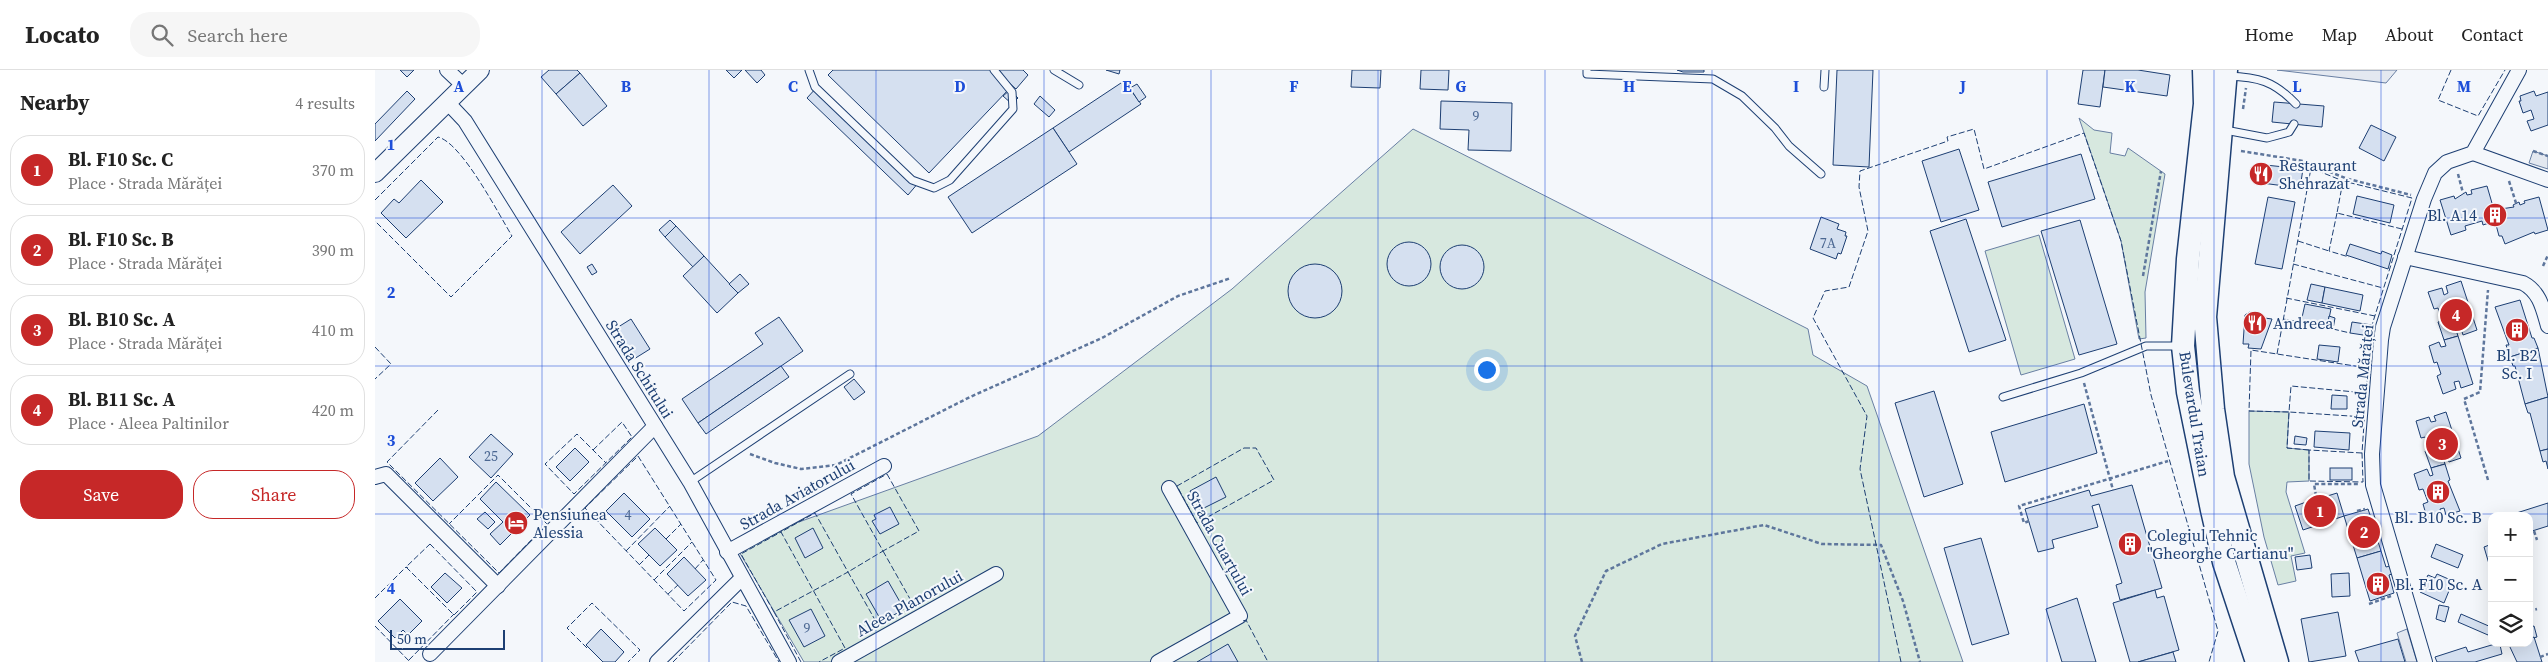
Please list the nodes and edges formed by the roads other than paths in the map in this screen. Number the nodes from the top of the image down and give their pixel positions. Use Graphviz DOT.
graph roads {
  1 [pos="447,70"];
  2 [pos="480,70"];
  3 [pos="809,70"];
  4 [pos="994,70"];
  5 [pos="1054,70"];
  6 [pos="1587,70"];
  7 [pos="1825,70"];
  8 [pos="2519,70"];
  9 [pos="2218,72"];
  10 [pos="1079,85"];
  11 [pos="464,86"];
  12 [pos="1824,88"];
  13 [pos="448,103"];
  14 [pos="2296,104"];
  15 [pos="2294,124"];
  16 [pos="2230,131"];
  17 [pos="2473,153"];
  18 [pos="375,173"];
  19 [pos="1821,174"];
  20 [pos="2548,180"];
  21 [pos="2405,257"];
  22 [pos="2548,326"];
  23 [pos="2183,346"];
  24 [pos="850,374"];
  25 [pos="2003,397"];
  26 [pos="655,426"];
  27 [pos="884,466"];
  28 [pos="375,477"];
  29 [pos="689,482"];
  30 [pos="1169,488"];
  31 [pos="727,552"];
  32 [pos="996,574"];
  33 [pos="741,578"];
  34 [pos="498,586"];
  35 [pos="430,654"];
  36 [pos="657,662"];
  37 [pos="789,662"];
  38 [pos="839,662"];
  39 [pos="1158,662"];
  40 [pos="2257,662"];
  41 [pos="2277,662"];
  42 [pos="2425,662"];
  1 -- 11 [label="street"];
  2 -- 11 [label="street"];
  3 -- 4 [label="lane"];
  5 -- 10 [label="lane"];
  6 -- 19 [label="lane"];
  7 -- 12 [label="lane"];
  8 -- 17 [label="street"];
  9 -- 14 [label="lane"];
  9 -- 16 [label="main road, Bulevardul Traian"];
  9 -- 23 [label="main road, Bulevardul Traian"];
  11 -- 13 [label="street"];
  13 -- 18 [label="street"];
  13 -- 26 [label="street, Strada Schitului"];
  15 -- 16 [label="lane"];
  16 -- 41 [label="main road, Bulevardul Traian"];
  17 -- 20 [label="street"];
  17 -- 21 [label="street, Strada Mărăței"];
  21 -- 22 [label="street"];
  21 -- 42 [label="street, Strada Mărăței"];
  23 -- 25 [label="lane"];
  23 -- 40 [label="main road, Bulevardul Traian"];
  24 -- 29 [label="lane"];
  26 -- 29 [label="street, Strada Schitului"];
  26 -- 34 [label="street"];
  27 -- 31 [label="street, Strada Aviatorului"];
  28 -- 34 [label="street"];
  29 -- 31 [label="street, Strada Schitului"];
  30 -- 39 [label="street, Strada Cuarțului"];
  31 -- 33 [label="street, Strada Schitului"];
  32 -- 38 [label="street, Aleea Planorului"];
  33 -- 36 [label="street"];
  33 -- 37 [label="street, Strada Schitului"];
  34 -- 35 [label="street"];
}
